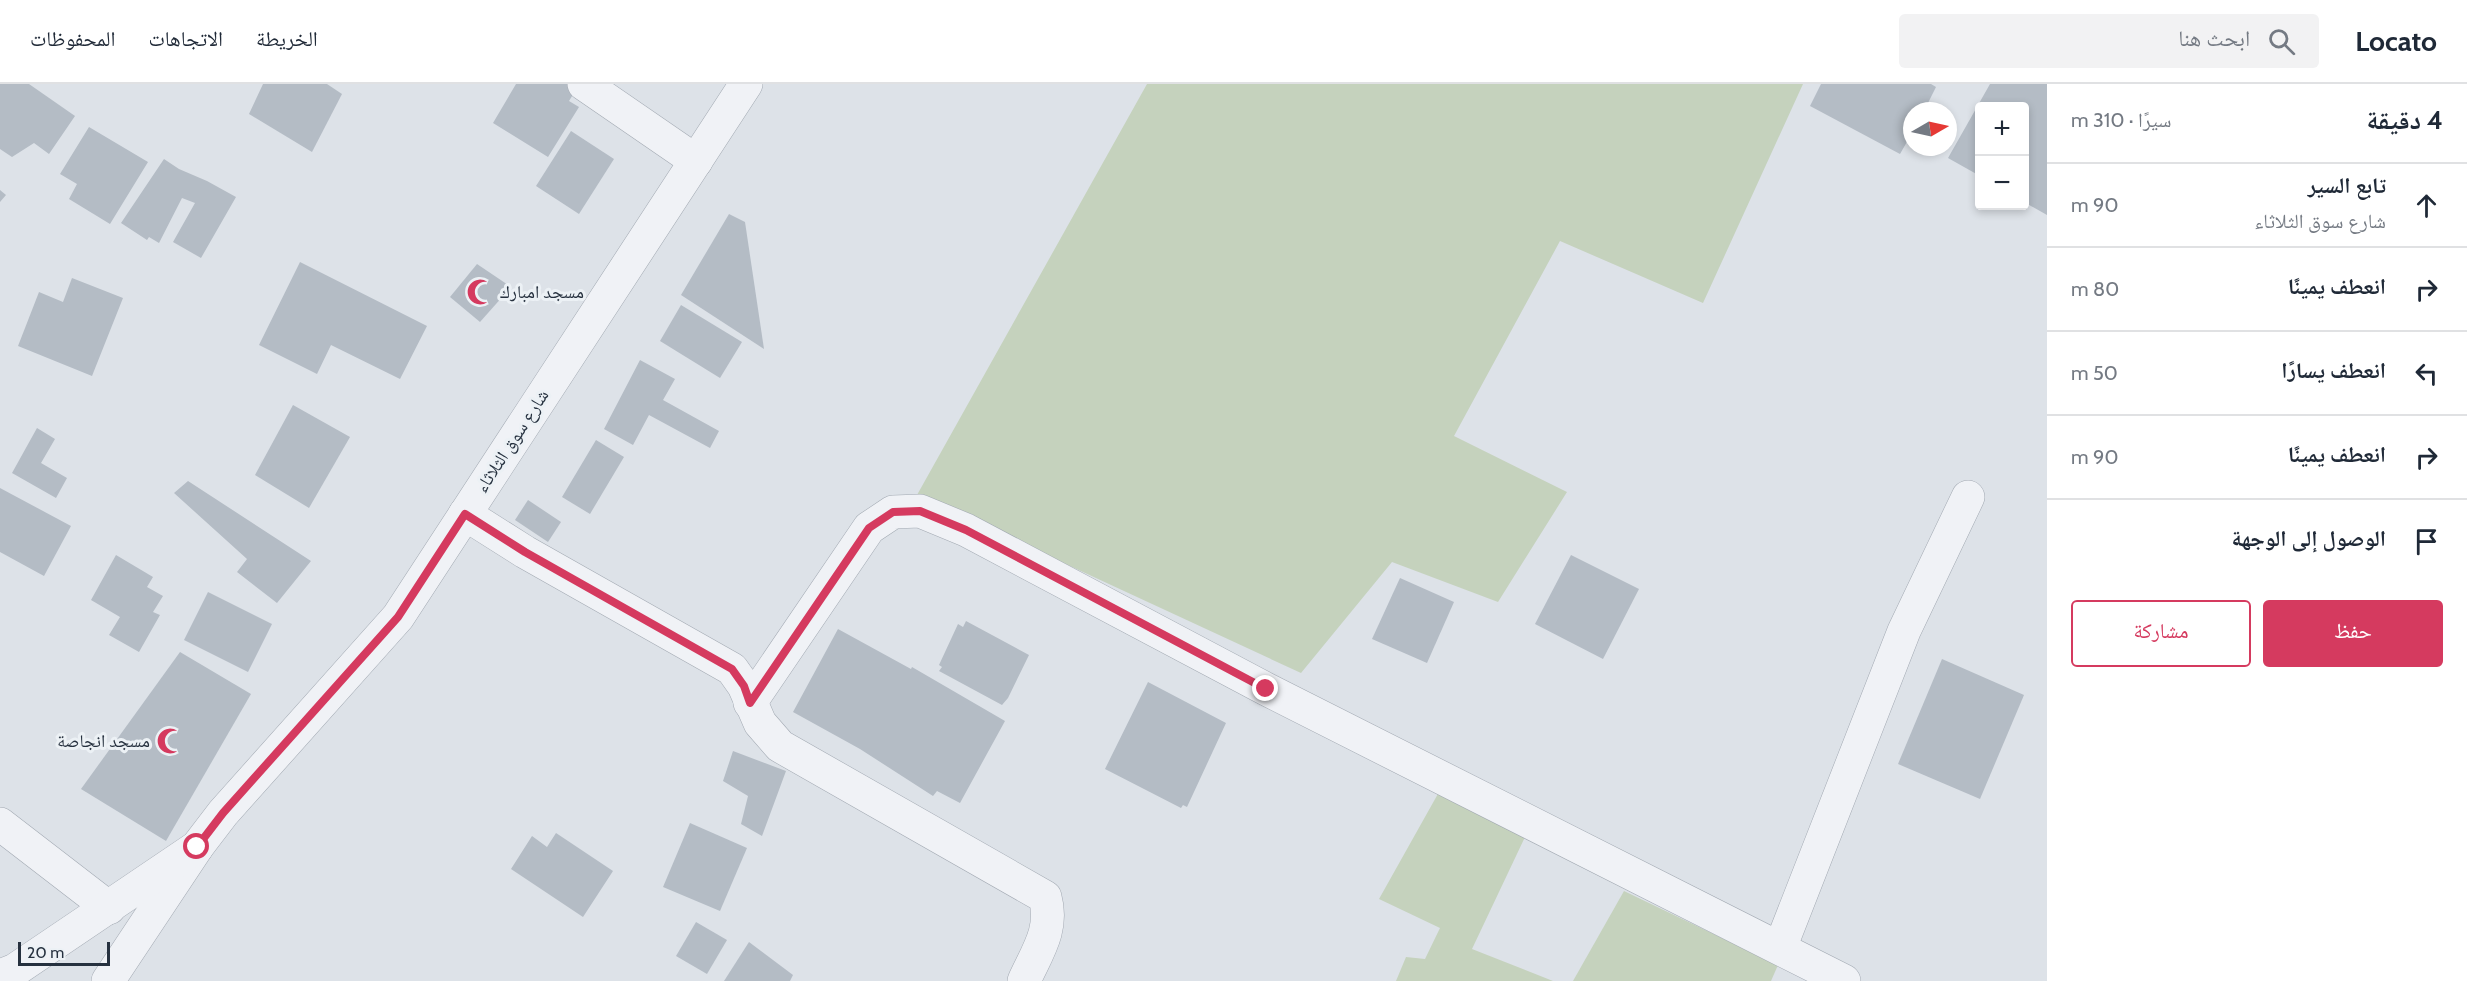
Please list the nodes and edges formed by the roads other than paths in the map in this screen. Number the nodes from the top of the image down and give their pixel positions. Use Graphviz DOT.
graph roads {
  1 [pos="584,84"];
  2 [pos="746,84"];
  3 [pos="696,161"];
  4 [pos="1968,497"];
  5 [pos="465,514"];
  6 [pos="750,703"];
  7 [pos="0,824"];
  8 [pos="197,847"];
  9 [pos="109,908"];
  10 [pos="1780,948"];
  11 [pos="0,976"];
  12 [pos="108,981"];
  13 [pos="1024,981"];
  14 [pos="1844,981"];
  1 -- 3 [label="street"];
  2 -- 3 [label="street, شارع سوق الثلاثاء"];
  3 -- 5 [label="street, شارع سوق الثلاثاء"];
  4 -- 10 [label="street"];
  5 -- 6 [label="street"];
  5 -- 8 [label="street, شارع سوق الثلاثاء"];
  6 -- 10 [label="street"];
  6 -- 13 [label="street"];
  7 -- 9 [label="street"];
  8 -- 9 [label="street, شارع سوق الثلاثاء"];
  8 -- 12 [label="street"];
  9 -- 11 [label="street, شارع سوق الثلاثاء"];
  10 -- 14 [label="street"];
}
